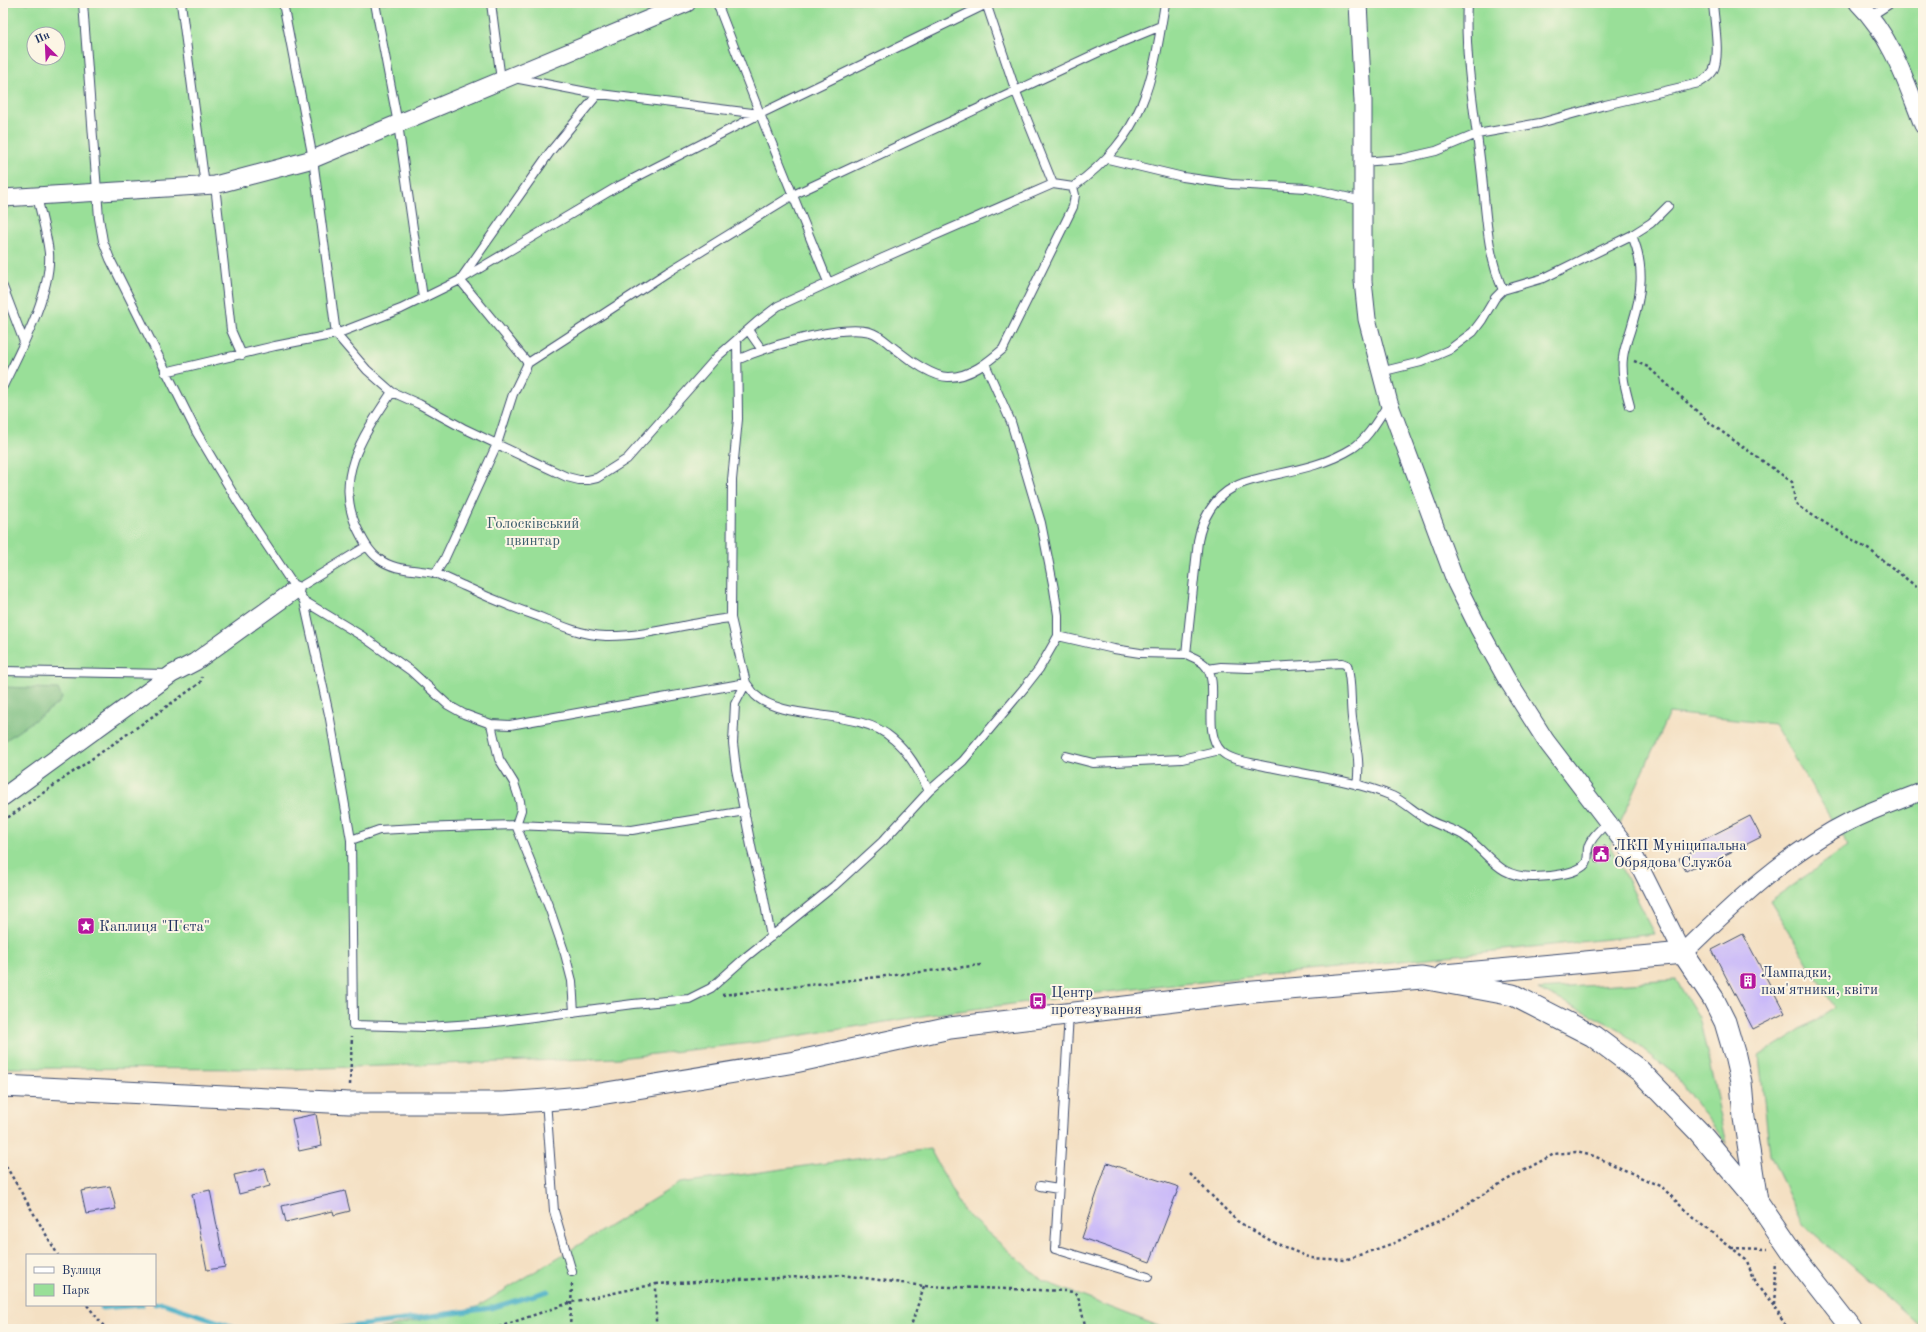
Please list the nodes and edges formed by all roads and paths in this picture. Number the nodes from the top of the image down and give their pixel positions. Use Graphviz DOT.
graph roads {
  1 [pos="83,3"];
  2 [pos="181,3"];
  3 [pos="283,3"];
  4 [pos="375,3"];
  5 [pos="491,3"];
  6 [pos="687,3"];
  7 [pos="717,3"];
  8 [pos="987,3"];
  9 [pos="1165,3"];
  10 [pos="1358,3"];
  11 [pos="1467,3"];
  12 [pos="1713,3"];
  13 [pos="1858,3"];
  14 [pos="1891,3"];
  15 [pos="1871,16"];
  16 [pos="1161,26"];
  17 [pos="506,78"];
  18 [pos="1016,92"];
  19 [pos="598,94"];
  20 [pos="760,114"];
  21 [pos="398,124"];
  22 [pos="1923,125"];
  23 [pos="1477,134"];
  24 [pos="313,159"];
  25 [pos="1108,159"];
  26 [pos="1362,162"];
  27 [pos="1053,184"];
  28 [pos="210,185"];
  29 [pos="1073,187"];
  30 [pos="97,192"];
  31 [pos="37,196"];
  32 [pos="794,196"];
  33 [pos="3,198"];
  34 [pos="1363,201"];
  35 [pos="1668,206"];
  36 [pos="1632,235"];
  37 [pos="460,280"];
  38 [pos="828,282"];
  39 [pos="3,287"];
  40 [pos="1503,290"];
  41 [pos="423,298"];
  42 [pos="748,330"];
  43 [pos="336,334"];
  44 [pos="737,340"];
  45 [pos="24,342"];
  46 [pos="762,350"];
  47 [pos="242,355"];
  48 [pos="1623,356"];
  49 [pos="737,360"];
  50 [pos="528,363"];
  51 [pos="985,364"];
  52 [pos="165,372"];
  53 [pos="1380,372"];
  54 [pos="3,386"];
  55 [pos="392,392"];
  56 [pos="1389,403"];
  57 [pos="1630,406"];
  58 [pos="497,444"];
  59 [pos="367,546"];
  60 [pos="435,574"];
  61 [pos="1923,592"];
  62 [pos="299,595"];
  63 [pos="732,618"];
  64 [pos="1058,636"];
  65 [pos="1186,654"];
  66 [pos="196,662"];
  67 [pos="1208,669"];
  68 [pos="3,671"];
  69 [pos="172,674"];
  70 [pos="746,683"];
  71 [pos="491,724"];
  72 [pos="1220,750"];
  73 [pos="1066,756"];
  74 [pos="1357,785"];
  75 [pos="929,791"];
  76 [pos="1923,791"];
  77 [pos="3,797"];
  78 [pos="745,811"];
  79 [pos="3,821"];
  80 [pos="1608,822"];
  81 [pos="516,825"];
  82 [pos="351,840"];
  83 [pos="771,937"];
  84 [pos="1683,953"];
  85 [pos="981,965"];
  86 [pos="1422,978"];
  87 [pos="721,995"];
  88 [pos="574,1012"];
  89 [pos="1069,1014"];
  90 [pos="353,1025"];
  91 [pos="350,1085"];
  92 [pos="3,1086"];
  93 [pos="546,1100"];
  94 [pos="3,1161"];
  95 [pos="1190,1174"];
  96 [pos="1040,1186"];
  97 [pos="1058,1189"];
  98 [pos="1757,1201"];
  99 [pos="1730,1248"];
  100 [pos="1770,1250"];
  101 [pos="57,1254"];
  102 [pos="1777,1258"];
  103 [pos="572,1272"];
  104 [pos="1148,1277"];
  105 [pos="656,1284"];
  106 [pos="924,1286"];
  107 [pos="572,1302"];
  108 [pos="1773,1305"];
  109 [pos="88,1306"];
  110 [pos="106,1329"];
  111 [pos="493,1329"];
  112 [pos="570,1329"];
  113 [pos="656,1329"];
  114 [pos="910,1329"];
  115 [pos="1086,1329"];
  116 [pos="1790,1329"];
  117 [pos="1852,1329"];
  1 -- 30 [label="lane"];
  2 -- 28 [label="lane"];
  3 -- 24 [label="lane"];
  4 -- 21 [label="lane"];
  5 -- 17 [label="lane"];
  6 -- 17 [label="street"];
  7 -- 20 [label="lane"];
  8 -- 18 [label="lane"];
  8 -- 20 [label="lane"];
  9 -- 16 [label="lane"];
  10 -- 26 [label="street"];
  11 -- 23 [label="lane"];
  12 -- 23 [label="lane"];
  13 -- 15 [label="street"];
  14 -- 15 [label="lane"];
  15 -- 22 [label="street"];
  16 -- 18 [label="lane"];
  16 -- 25 [label="lane"];
  17 -- 19 [label="lane"];
  17 -- 21 [label="street"];
  18 -- 27 [label="lane"];
  18 -- 32 [label="lane"];
  19 -- 20 [label="lane"];
  19 -- 37 [label="lane"];
  20 -- 32 [label="lane"];
  20 -- 37 [label="lane"];
  21 -- 24 [label="street"];
  21 -- 41 [label="lane"];
  23 -- 26 [label="lane"];
  23 -- 40 [label="lane"];
  24 -- 28 [label="street"];
  24 -- 43 [label="lane"];
  25 -- 29 [label="lane"];
  25 -- 34 [label="lane"];
  26 -- 34 [label="street"];
  27 -- 29 [label="lane"];
  27 -- 38 [label="lane"];
  28 -- 30 [label="street"];
  28 -- 47 [label="lane"];
  29 -- 51 [label="lane"];
  30 -- 31 [label="street"];
  30 -- 52 [label="lane"];
  31 -- 33 [label="street"];
  31 -- 45 [label="lane"];
  32 -- 38 [label="lane"];
  32 -- 50 [label="lane"];
  34 -- 53 [label="street"];
  35 -- 36 [label="lane"];
  36 -- 40 [label="lane"];
  36 -- 48 [label="lane"];
  37 -- 41 [label="lane"];
  37 -- 50 [label="lane"];
  38 -- 42 [label="lane"];
  39 -- 45 [label="lane"];
  40 -- 53 [label="lane"];
  41 -- 43 [label="lane"];
  42 -- 44 [label="lane"];
  42 -- 46 [label="lane"];
  43 -- 47 [label="lane"];
  43 -- 55 [label="lane"];
  44 -- 49 [label="lane"];
  44 -- 58 [label="lane"];
  45 -- 54 [label="lane"];
  46 -- 49 [label="lane"];
  46 -- 51 [label="lane"];
  47 -- 52 [label="lane"];
  48 -- 57 [label="lane"];
  48 -- 61 [label="path"];
  49 -- 63 [label="lane"];
  50 -- 58 [label="lane"];
  51 -- 64 [label="lane"];
  52 -- 62 [label="lane"];
  53 -- 56 [label="street"];
  55 -- 58 [label="lane"];
  55 -- 59 [label="lane"];
  56 -- 65 [label="lane"];
  56 -- 80 [label="street"];
  58 -- 60 [label="lane"];
  59 -- 60 [label="lane"];
  59 -- 62 [label="lane"];
  60 -- 63 [label="lane"];
  62 -- 66 [label="street"];
  62 -- 71 [label="lane"];
  62 -- 82 [label="lane"];
  63 -- 70 [label="lane"];
  64 -- 65 [label="lane"];
  64 -- 75 [label="lane"];
  65 -- 67 [label="lane"];
  66 -- 69 [label="street"];
  66 -- 79 [label="path"];
  67 -- 72 [label="lane"];
  67 -- 74 [label="lane"];
  68 -- 69 [label="lane"];
  69 -- 77 [label="street"];
  70 -- 71 [label="lane"];
  70 -- 75 [label="lane"];
  70 -- 78 [label="lane"];
  71 -- 81 [label="lane"];
  72 -- 73 [label="lane"];
  72 -- 74 [label="lane"];
  74 -- 80 [label="lane"];
  75 -- 83 [label="lane"];
  76 -- 84 [label="street"];
  78 -- 81 [label="lane"];
  78 -- 83 [label="lane"];
  80 -- 84 [label="street"];
  81 -- 82 [label="lane"];
  81 -- 88 [label="lane"];
  82 -- 90 [label="lane"];
  83 -- 88 [label="lane"];
  84 -- 86 [label="street"];
  84 -- 98 [label="street"];
  85 -- 87 [label="path"];
  86 -- 89 [label="street"];
  86 -- 98 [label="street"];
  88 -- 90 [label="lane"];
  89 -- 93 [label="street"];
  89 -- 97 [label="lane"];
  90 -- 91 [label="path"];
  92 -- 93 [label="street"];
  93 -- 103 [label="lane"];
  94 -- 101 [label="path"];
  95 -- 99 [label="path"];
  96 -- 97 [label="lane"];
  97 -- 104 [label="lane"];
  98 -- 117 [label="street"];
  99 -- 100 [label="path"];
  99 -- 108 [label="path"];
  102 -- 108 [label="path"];
  103 -- 107 [label="path"];
  105 -- 106 [label="path"];
  105 -- 107 [label="path"];
  105 -- 113 [label="path"];
  106 -- 114 [label="path"];
  106 -- 115 [label="path"];
  107 -- 111 [label="path"];
  107 -- 112 [label="path"];
  108 -- 116 [label="path"];
  109 -- 110 [label="path"];
}
